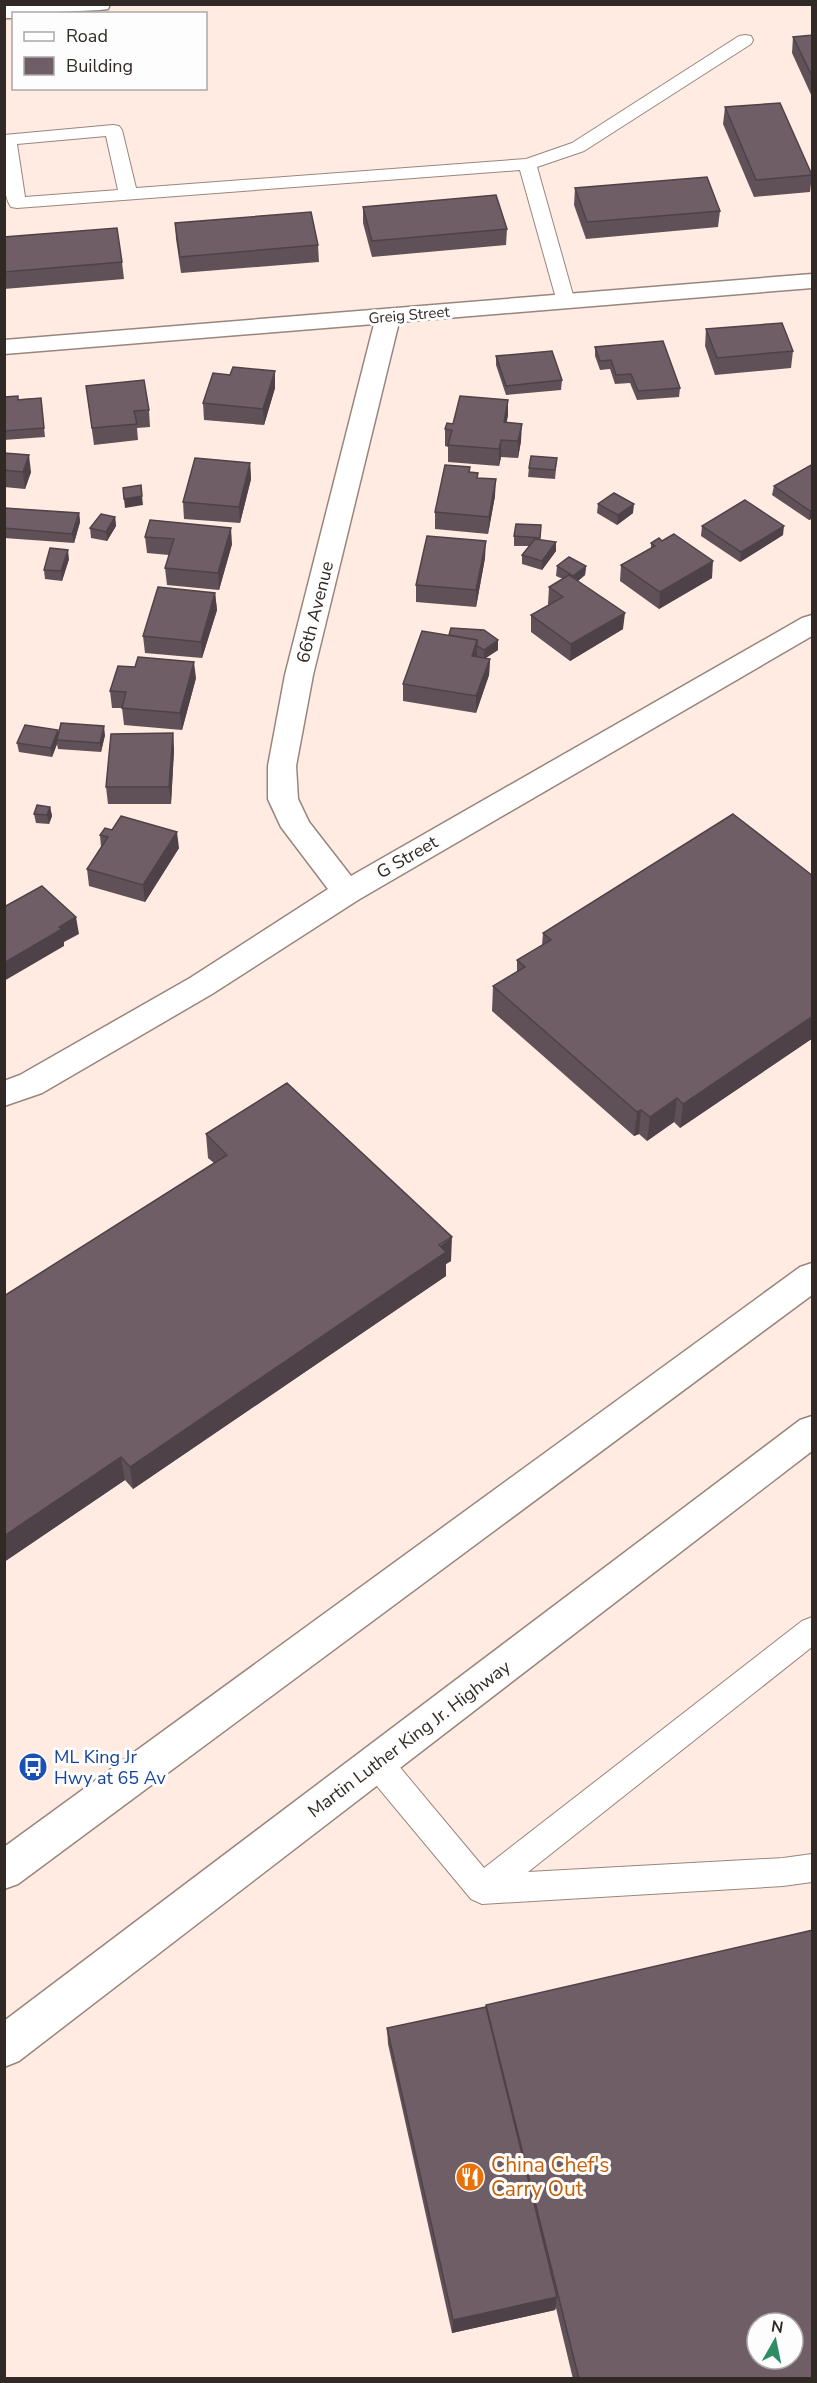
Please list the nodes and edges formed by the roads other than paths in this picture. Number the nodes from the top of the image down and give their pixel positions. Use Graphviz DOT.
graph roads {
  1 [pos="100,4"];
  2 [pos="4,12"];
  3 [pos="746,40"];
  4 [pos="527,164"];
  5 [pos="128,194"];
  6 [pos="813,281"];
  7 [pos="566,302"];
  8 [pos="388,317"];
  9 [pos="4,347"];
  10 [pos="812,626"];
  11 [pos="347,892"];
  12 [pos="4,1094"];
  13 [pos="813,1277"];
  14 [pos="813,1431"];
  15 [pos="813,1630"];
  16 [pos="377,1763"];
  17 [pos="813,1868"];
  18 [pos="4,1871"];
  19 [pos="482,1889"];
  20 [pos="4,2047"];
  1 -- 2 [label="street"];
  3 -- 4 [label="lane"];
  4 -- 5 [label="lane"];
  4 -- 7 [label="lane"];
  5 -- 5 [label="lane"];
  6 -- 7 [label="street, Greig Street"];
  7 -- 8 [label="street, Greig Street"];
  8 -- 9 [label="street, Greig Street"];
  8 -- 11 [label="street, 66th Avenue"];
  10 -- 11 [label="street, G Street"];
  11 -- 12 [label="street, G Street"];
  13 -- 18 [label="street"];
  14 -- 16 [label="street, Martin Luther King Jr. Highway"];
  15 -- 19 [label="lane"];
  16 -- 19 [label="lane"];
  16 -- 20 [label="street, Martin Luther King Jr. Highway"];
  17 -- 19 [label="lane"];
}
